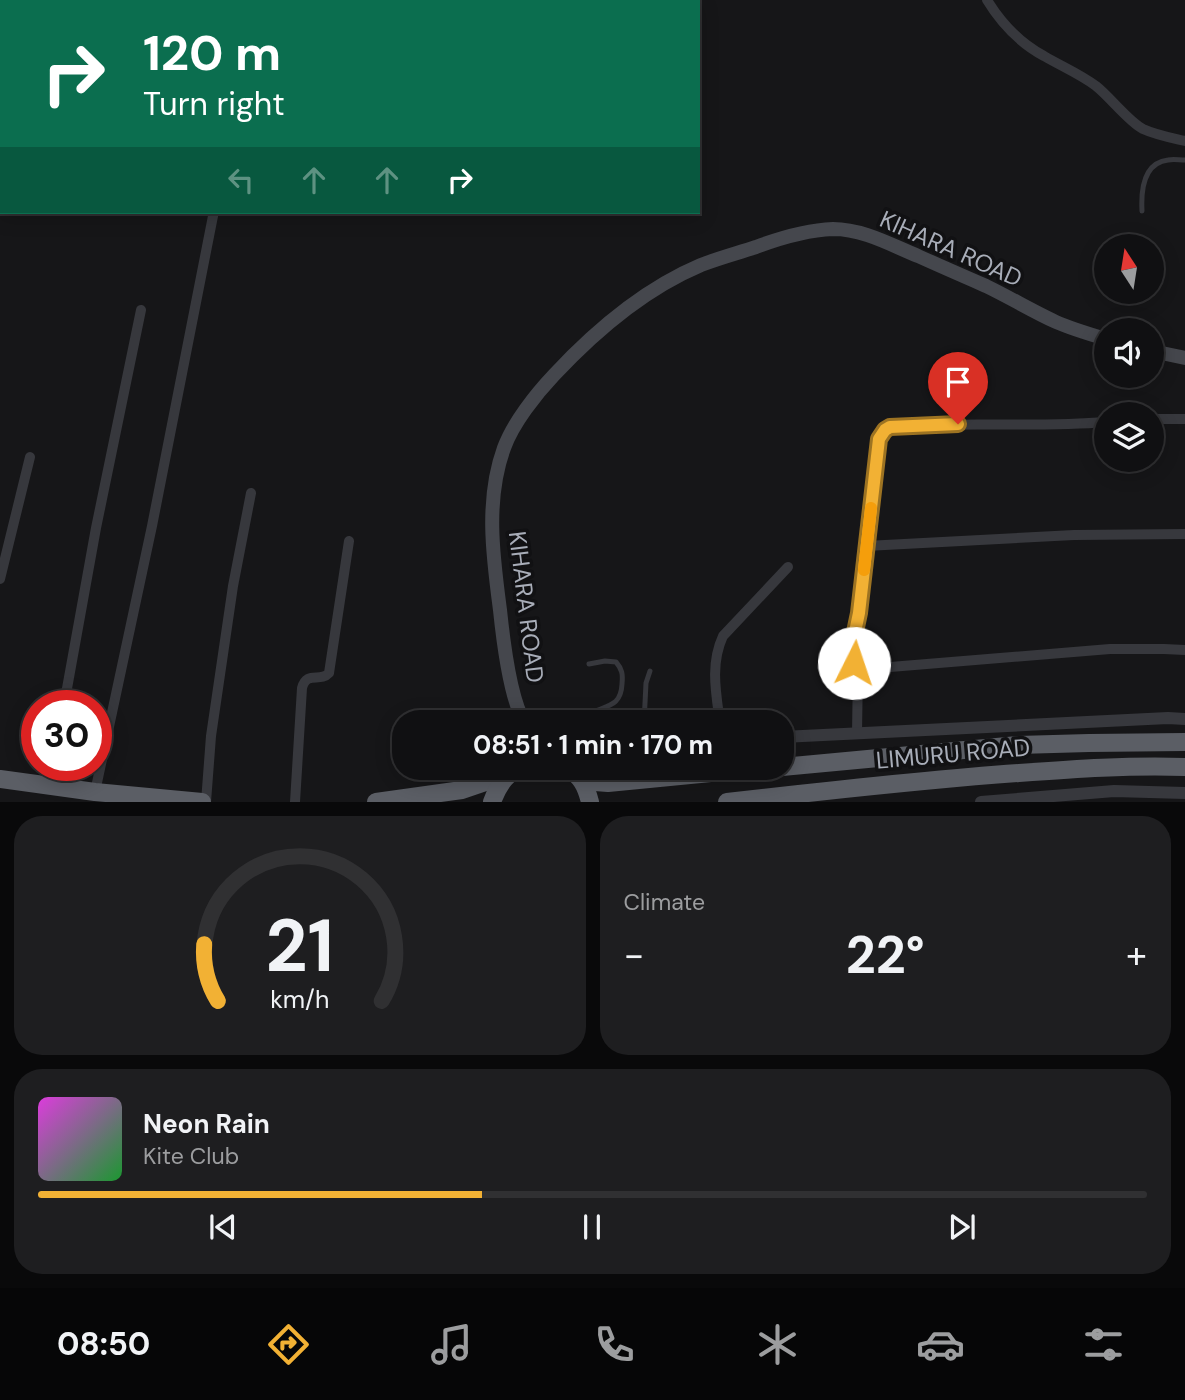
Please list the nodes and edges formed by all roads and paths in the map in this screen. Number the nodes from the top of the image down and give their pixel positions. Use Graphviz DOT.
graph roads {
  1 [pos="987,0"];
  2 [pos="1185,141"];
  3 [pos="1185,160"];
  4 [pos="1142,211"];
  5 [pos="213,216"];
  6 [pos="141,310"];
  7 [pos="1094,335"];
  8 [pos="1164,354"];
  9 [pos="1185,358"];
  10 [pos="1164,419"];
  11 [pos="1185,419"];
  12 [pos="1094,423"];
  13 [pos="30,457"];
  14 [pos="251,493"];
  15 [pos="1185,534"];
  16 [pos="349,541"];
  17 [pos="866,546"];
  18 [pos="788,568"];
  19 [pos="0,579"];
  20 [pos="1185,650"];
  21 [pos="589,664"];
  22 [pos="858,670"];
  23 [pos="650,671"];
  24 [pos="67,690"];
  25 [pos="519,710"];
  26 [pos="598,710"];
  27 [pos="645,710"];
  28 [pos="718,710"];
  29 [pos="1185,719"];
  30 [pos="857,733"];
  31 [pos="794,736"];
  32 [pos="1185,742"];
  33 [pos="794,766"];
  34 [pos="1185,767"];
  35 [pos="0,779"];
  36 [pos="490,780"];
  37 [pos="504,780"];
  38 [pos="582,780"];
  39 [pos="639,780"];
  40 [pos="50,781"];
  41 [pos="49,786"];
  42 [pos="95,792"];
  43 [pos="1185,793"];
  44 [pos="1113,796"];
  45 [pos="1169,797"];
  46 [pos="177,801"];
  47 [pos="204,802"];
  48 [pos="295,802"];
  49 [pos="376,802"];
  50 [pos="492,802"];
  51 [pos="590,802"];
  52 [pos="727,802"];
  53 [pos="981,802"];
  1 -- 2 [label="street"];
  3 -- 4 [label="lane"];
  5 -- 42 [label="street"];
  6 -- 24 [label="street"];
  7 -- 25 [label="main road, KIHARA ROAD"];
  8 -- 9 [label="main road"];
  10 -- 11 [label="street"];
  12 -- 17 [label="street"];
  13 -- 19 [label="street"];
  14 -- 47 [label="street"];
  15 -- 17 [label="street"];
  16 -- 48 [label="street"];
  17 -- 22 [label="street"];
  18 -- 28 [label="street"];
  20 -- 22 [label="street"];
  21 -- 26 [label="lane"];
  22 -- 30 [label="street"];
  23 -- 27 [label="lane"];
  29 -- 30 [label="street"];
  30 -- 31 [label="street"];
  32 -- 33 [label="highway, LIMURU ROAD"];
  34 -- 52 [label="highway, LIMURU ROAD"];
  35 -- 41 [label="highway"];
  36 -- 49 [label="highway"];
  37 -- 50 [label="highway"];
  38 -- 39 [label="highway"];
  38 -- 51 [label="highway"];
  40 -- 41 [label="street"];
  41 -- 42 [label="highway"];
  42 -- 46 [label="highway"];
  43 -- 45 [label="street"];
  44 -- 45 [label="street"];
  44 -- 53 [label="street"];
  46 -- 47 [label="highway"];
}
